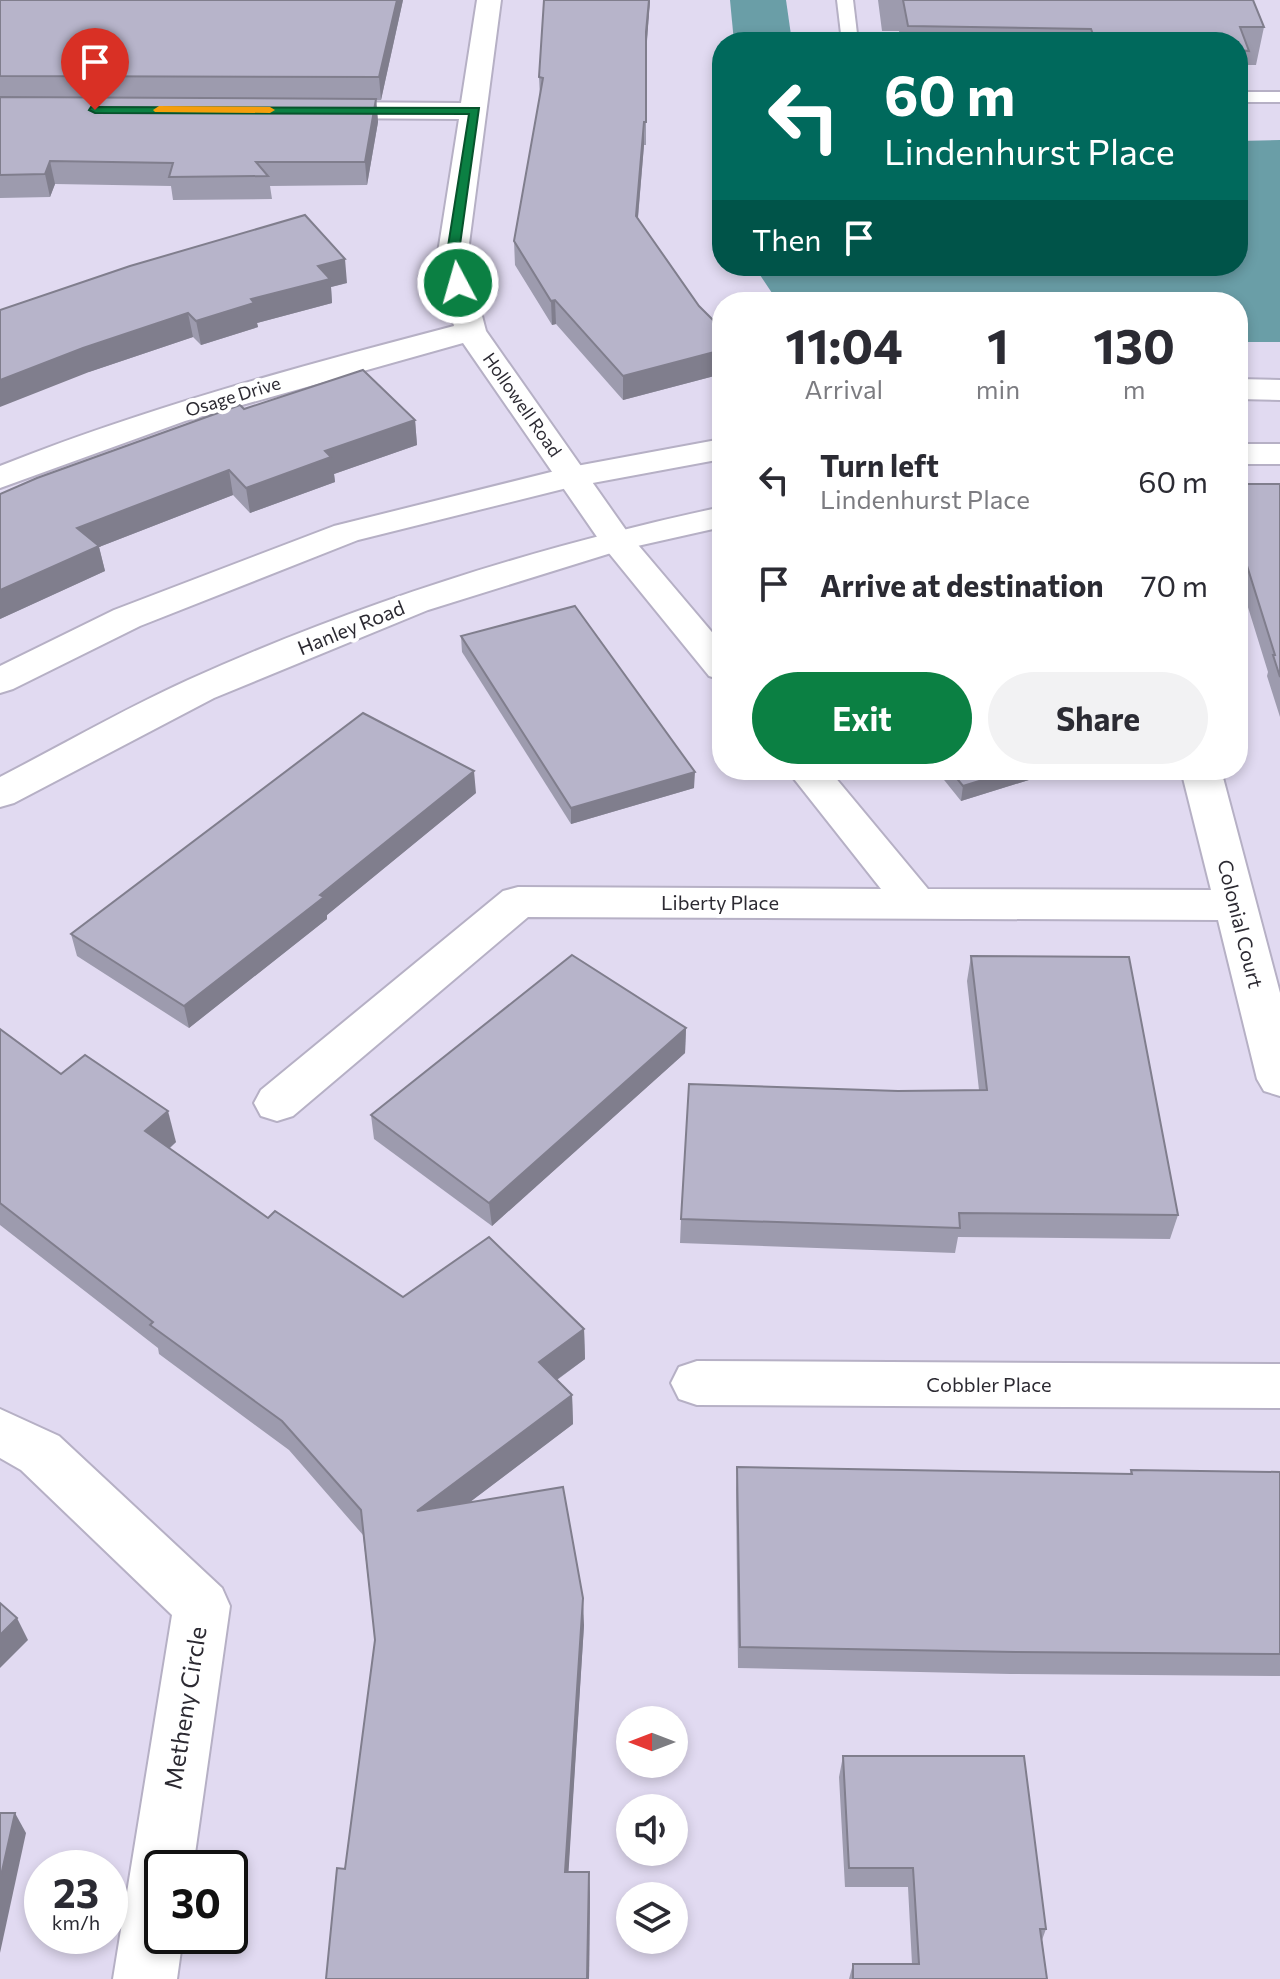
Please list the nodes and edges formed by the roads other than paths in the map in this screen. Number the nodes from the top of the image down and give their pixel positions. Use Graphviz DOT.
graph roads {
  1 [pos="489,0"];
  2 [pos="845,0"];
  3 [pos="849,32"];
  4 [pos="1248,97"];
  5 [pos="1280,97"];
  6 [pos="285,110"];
  7 [pos="475,111"];
  8 [pos="471,331"];
  9 [pos="1248,389"];
  10 [pos="1280,390"];
  11 [pos="712,451"];
  12 [pos="1248,454"];
  13 [pos="1280,454"];
  14 [pos="571,477"];
  15 [pos="0,478"];
  16 [pos="712,519"];
  17 [pos="616,540"];
  18 [pos="712,656"];
  19 [pos="0,681"];
  20 [pos="815,780"];
  21 [pos="1204,780"];
  22 [pos="0,794"];
  23 [pos="917,904"];
  24 [pos="1236,905"];
  25 [pos="1280,1079"];
  26 [pos="277,1103"];
  27 [pos="697,1383"];
  28 [pos="1280,1386"];
  29 [pos="0,1432"];
  30 [pos="145,1979"];
  1 -- 7 [label="street, Hollowell Road"];
  2 -- 3 [label="lane"];
  4 -- 5 [label="lane"];
  6 -- 7 [label="street"];
  7 -- 8 [label="street, Hollowell Road"];
  8 -- 14 [label="street, Hollowell Road"];
  8 -- 15 [label="street, Osage Drive"];
  9 -- 10 [label="street"];
  11 -- 14 [label="street"];
  12 -- 13 [label="street"];
  14 -- 17 [label="street, Hollowell Road"];
  14 -- 19 [label="street"];
  16 -- 17 [label="street, Hanley Road"];
  17 -- 18 [label="street, Hollowell Road"];
  17 -- 22 [label="street, Hanley Road"];
  20 -- 23 [label="street"];
  21 -- 24 [label="street, Colonial Court"];
  23 -- 24 [label="street, Liberty Place"];
  23 -- 26 [label="street, Liberty Place"];
  24 -- 25 [label="street, Colonial Court"];
  27 -- 28 [label="street, Cobbler Place"];
  29 -- 30 [label="street, Metheny Circle"];
}
